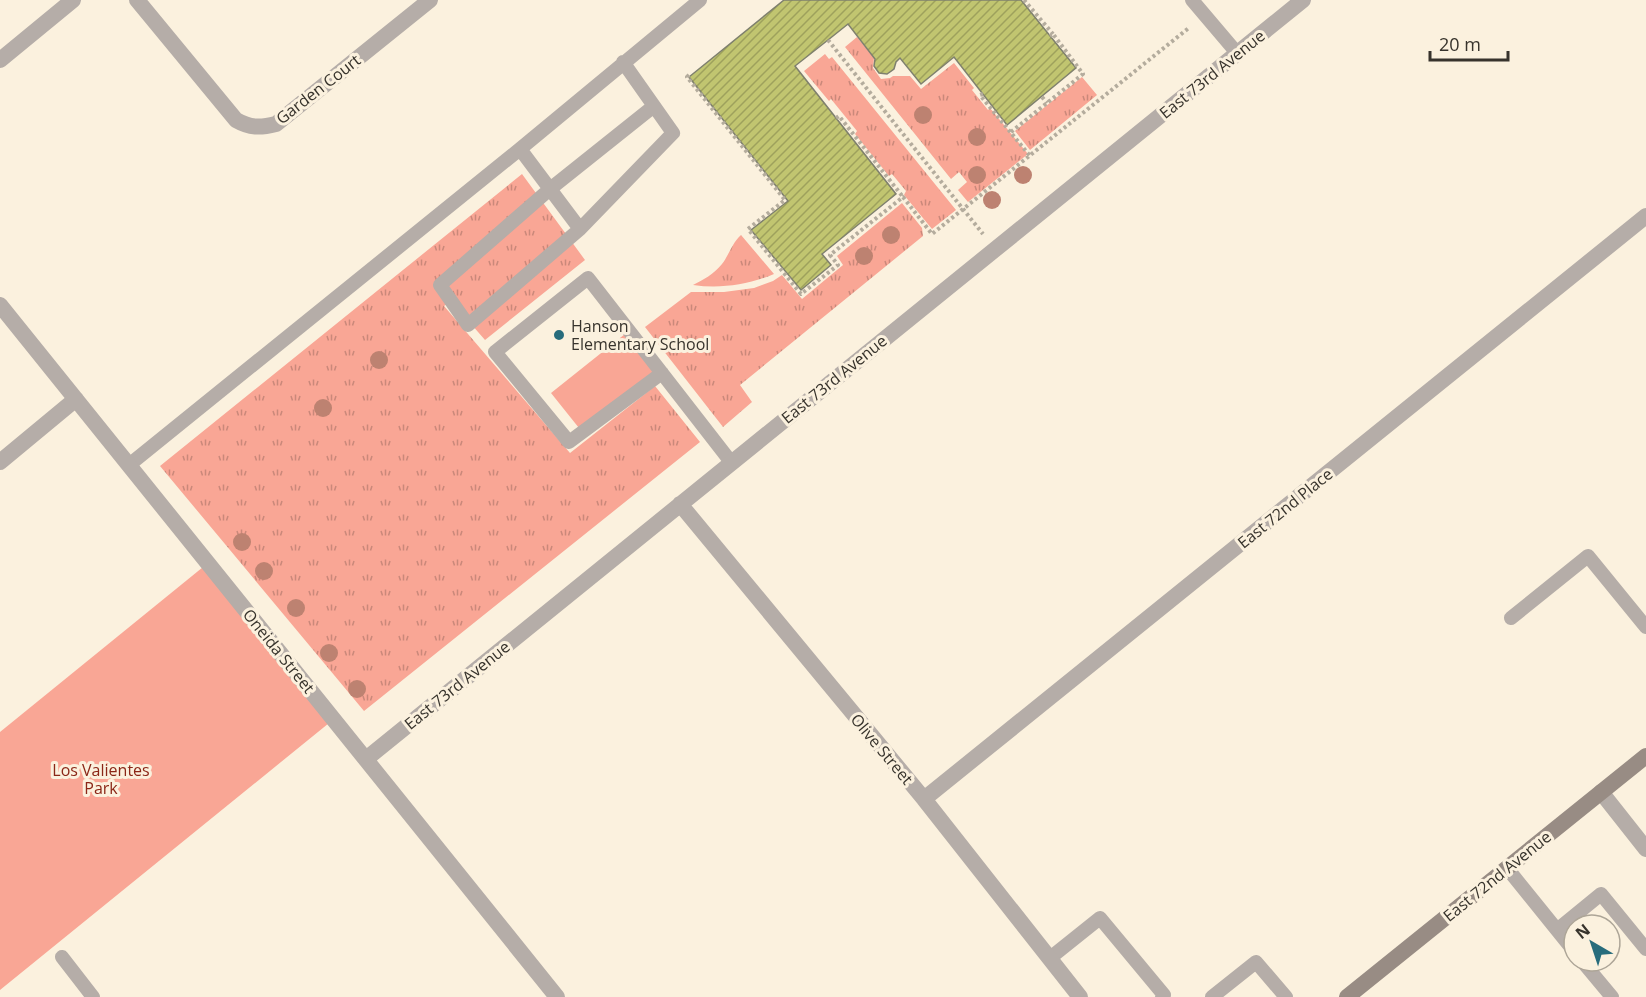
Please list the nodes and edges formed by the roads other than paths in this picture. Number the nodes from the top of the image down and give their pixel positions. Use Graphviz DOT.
graph roads {
  1 [pos="73,0"];
  2 [pos="137,0"];
  3 [pos="430,0"];
  4 [pos="700,0"];
  5 [pos="1192,0"];
  6 [pos="1303,0"];
  7 [pos="1237,53"];
  8 [pos="0,60"];
  9 [pos="623,62"];
  10 [pos="654,106"];
  11 [pos="520,149"];
  12 [pos="550,189"];
  13 [pos="1646,216"];
  14 [pos="580,230"];
  15 [pos="0,305"];
  16 [pos="662,374"];
  17 [pos="76,399"];
  18 [pos="0,462"];
  19 [pos="731,462"];
  20 [pos="129,465"];
  21 [pos="680,504"];
  22 [pos="1511,618"];
  23 [pos="1646,627"];
  24 [pos="1646,756"];
  25 [pos="366,759"];
  26 [pos="1601,792"];
  27 [pos="924,799"];
  28 [pos="1646,849"];
  29 [pos="1507,868"];
  30 [pos="1557,930"];
  31 [pos="1562,936"];
  32 [pos="1646,949"];
  33 [pos="62,957"];
  34 [pos="1050,958"];
  35 [pos="1592,973"];
  36 [pos="1168,996"];
  37 [pos="93,997"];
  38 [pos="558,997"];
  39 [pos="1080,997"];
  40 [pos="1212,997"];
  41 [pos="1286,997"];
  42 [pos="1347,997"];
  43 [pos="1612,997"];
  1 -- 8 [label="street"];
  2 -- 3 [label="street, Garden Court"];
  4 -- 9 [label="lane"];
  5 -- 7 [label="lane"];
  6 -- 7 [label="street, East 73rd Avenue"];
  7 -- 19 [label="street, East 73rd Avenue"];
  9 -- 10 [label="lane"];
  9 -- 11 [label="lane"];
  10 -- 12 [label="lane"];
  10 -- 14 [label="lane"];
  11 -- 12 [label="lane"];
  11 -- 20 [label="lane"];
  12 -- 14 [label="lane"];
  12 -- 14 [label="lane"];
  13 -- 27 [label="street, East 72nd Place"];
  15 -- 17 [label="street, Oneida Street"];
  16 -- 16 [label="lane"];
  16 -- 19 [label="lane"];
  17 -- 18 [label="street"];
  17 -- 20 [label="street, Oneida Street"];
  19 -- 21 [label="street, East 73rd Avenue"];
  20 -- 25 [label="street, Oneida Street"];
  21 -- 25 [label="street, East 73rd Avenue"];
  21 -- 27 [label="street, Olive Street"];
  22 -- 23 [label="lane"];
  24 -- 26 [label="main road, East 72nd Avenue"];
  25 -- 38 [label="street, Oneida Street"];
  26 -- 28 [label="street"];
  26 -- 29 [label="main road, East 72nd Avenue"];
  27 -- 34 [label="street, Olive Street"];
  29 -- 30 [label="lane"];
  29 -- 42 [label="main road, East 72nd Avenue"];
  30 -- 31 [label="lane"];
  30 -- 32 [label="lane"];
  33 -- 37 [label="lane"];
  34 -- 36 [label="lane"];
  34 -- 39 [label="street, Olive Street"];
  35 -- 43 [label="lane"];
  40 -- 41 [label="lane"];
}
